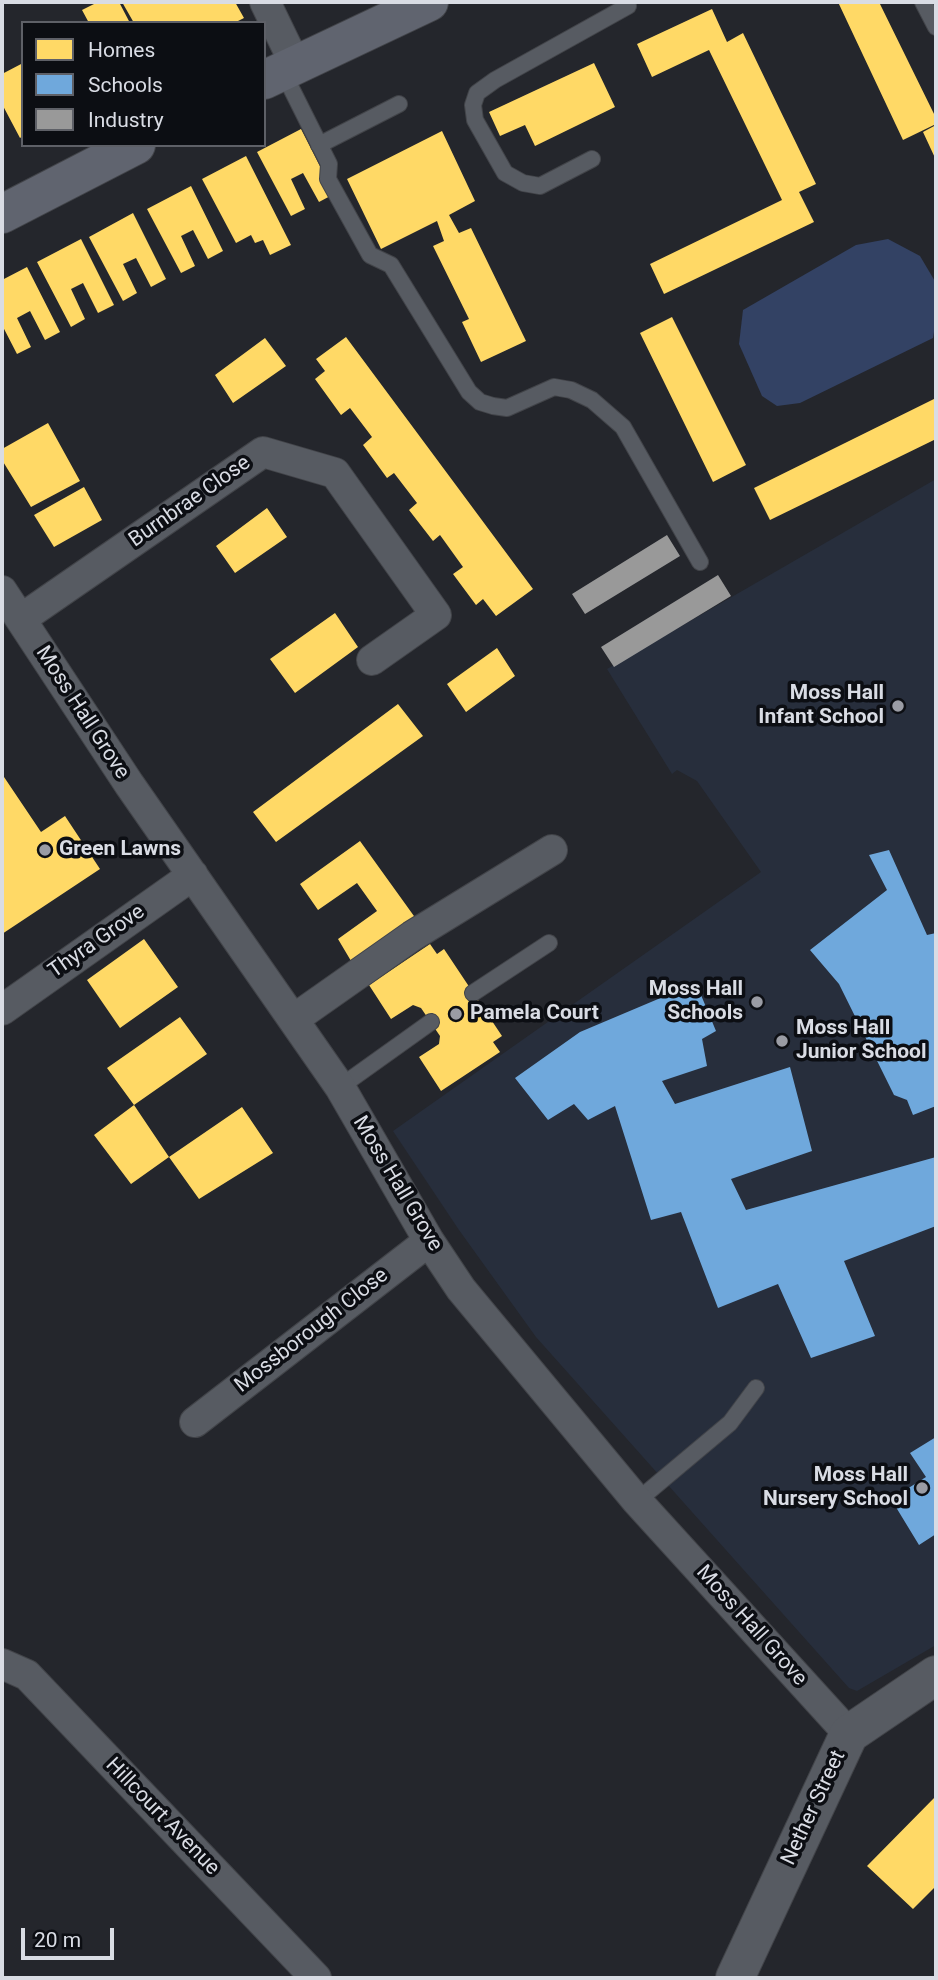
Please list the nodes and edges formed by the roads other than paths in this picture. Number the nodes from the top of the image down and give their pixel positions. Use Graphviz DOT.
graph roads {
  1 [pos="265,2"];
  2 [pos="429,2"];
  3 [pos="923,2"];
  4 [pos="628,6"];
  5 [pos="936,27"];
  6 [pos="280,71"];
  7 [pos="399,104"];
  8 [pos="320,145"];
  9 [pos="132,147"];
  10 [pos="592,159"];
  11 [pos="2,214"];
  12 [pos="700,562"];
  13 [pos="2,591"];
  14 [pos="21,619"];
  15 [pos="372,660"];
  16 [pos="552,850"];
  17 [pos="193,875"];
  18 [pos="549,943"];
  19 [pos="474,993"];
  20 [pos="2,1010"];
  21 [pos="294,1019"];
  22 [pos="430,1022"];
  23 [pos="340,1087"];
  24 [pos="429,1241"];
  25 [pos="756,1388"];
  26 [pos="195,1422"];
  27 [pos="637,1501"];
  28 [pos="2,1664"];
  29 [pos="936,1675"];
  30 [pos="849,1734"];
  31 [pos="316,1978"];
  32 [pos="734,1978"];
  1 -- 6 [label="street"];
  2 -- 6 [label="main road"];
  3 -- 5 [label="lane"];
  4 -- 10 [label="lane"];
  6 -- 8 [label="lane"];
  7 -- 8 [label="lane"];
  8 -- 12 [label="lane"];
  9 -- 11 [label="main road"];
  13 -- 14 [label="street, Moss Hall Grove"];
  14 -- 15 [label="street, Burnbrae Close"];
  14 -- 17 [label="street, Moss Hall Grove"];
  16 -- 21 [label="street"];
  17 -- 20 [label="street, Thyra Grove"];
  17 -- 21 [label="street, Moss Hall Grove"];
  18 -- 19 [label="lane"];
  21 -- 23 [label="street, Moss Hall Grove"];
  22 -- 23 [label="lane"];
  23 -- 24 [label="street, Moss Hall Grove"];
  24 -- 26 [label="street, Mossborough Close"];
  24 -- 27 [label="street, Moss Hall Grove"];
  25 -- 27 [label="lane"];
  27 -- 30 [label="street, Moss Hall Grove"];
  28 -- 31 [label="street, Hillcourt Avenue"];
  29 -- 30 [label="street, Nether Street"];
  30 -- 32 [label="street, Nether Street"];
}
